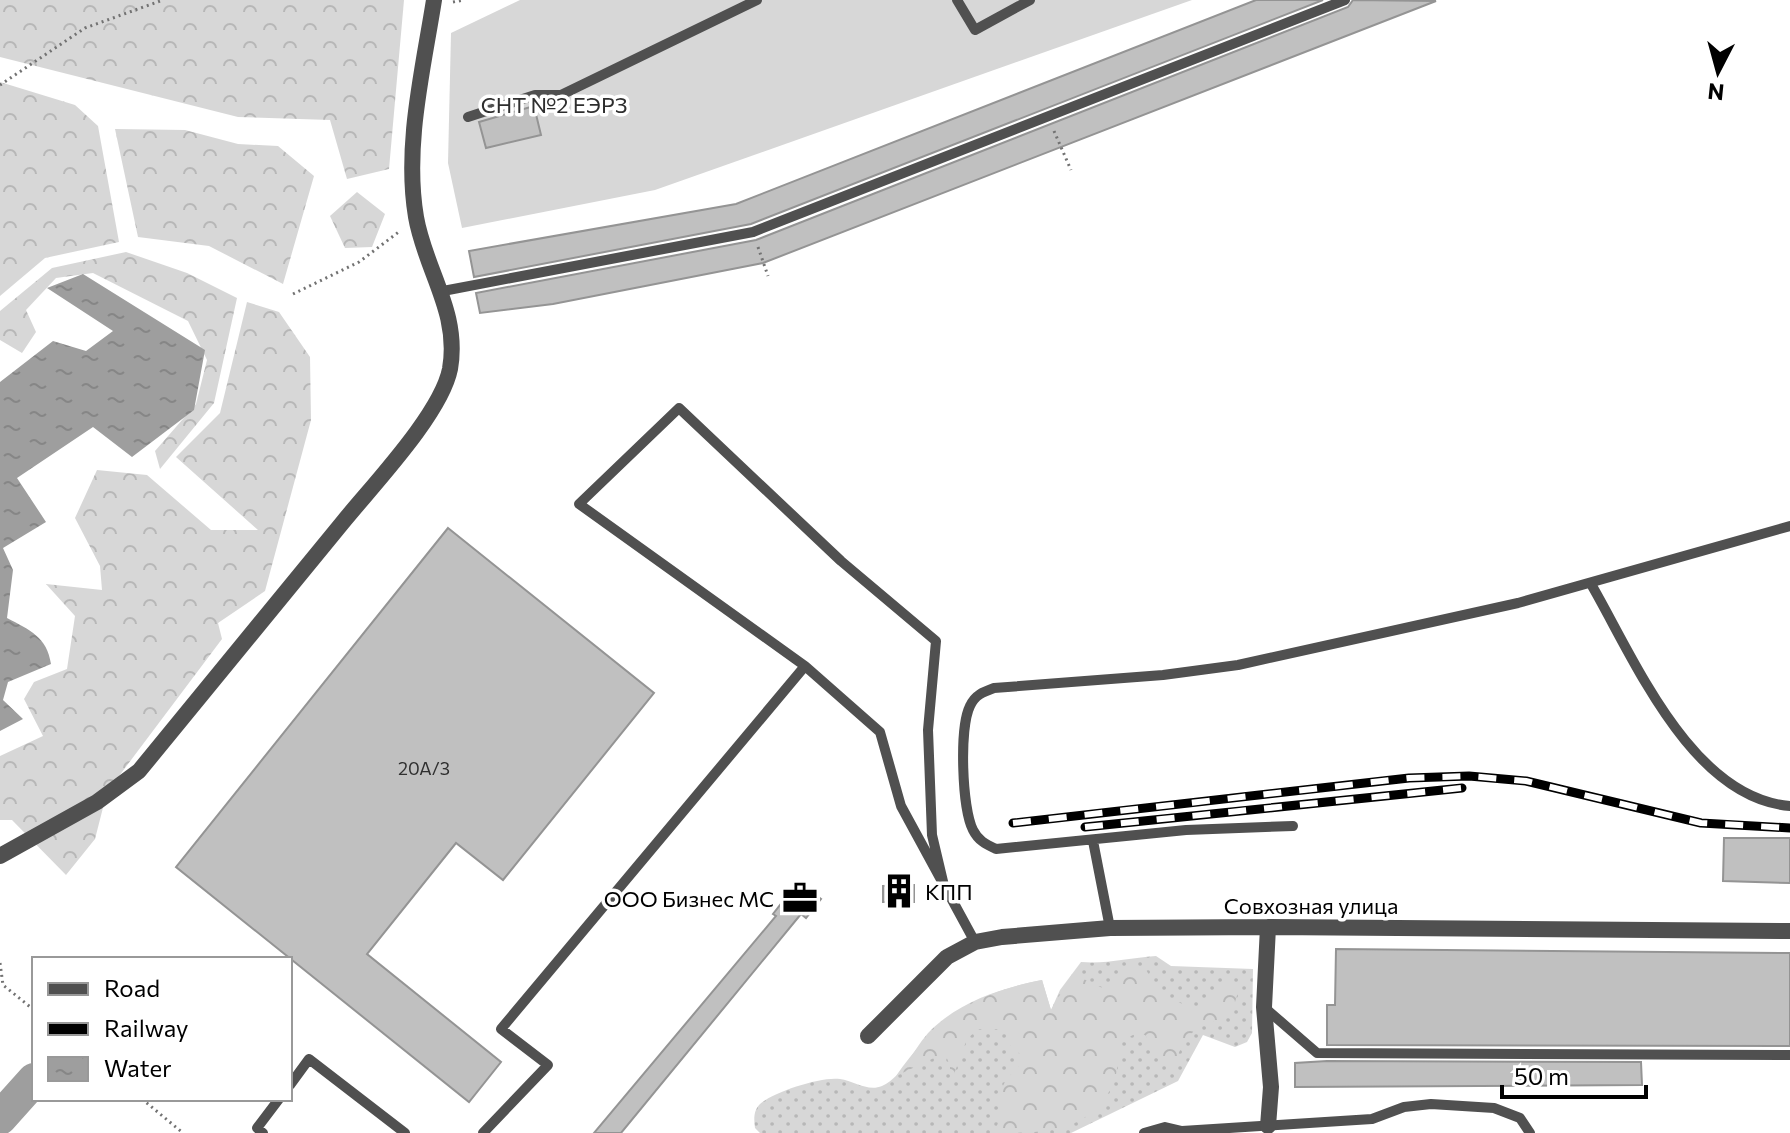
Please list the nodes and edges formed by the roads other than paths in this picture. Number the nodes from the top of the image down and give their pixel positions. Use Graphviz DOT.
graph roads {
  1 [pos="434,0"];
  2 [pos="757,0"];
  3 [pos="957,0"];
  4 [pos="1030,0"];
  5 [pos="1345,0"];
  6 [pos="468,117"];
  7 [pos="443,291"];
  8 [pos="1790,526"];
  9 [pos="1591,584"];
  10 [pos="805,666"];
  11 [pos="1790,806"];
  12 [pos="1293,826"];
  13 [pos="1093,841"];
  14 [pos="0,856"];
  15 [pos="945,890"];
  16 [pos="1268,927"];
  17 [pos="1110,928"];
  18 [pos="1790,931"];
  19 [pos="975,942"];
  20 [pos="1264,1007"];
  21 [pos="868,1036"];
  22 [pos="1790,1055"];
  23 [pos="292,1082"];
  24 [pos="277,1101"];
  25 [pos="1268,1126"];
  26 [pos="1183,1132"];
  27 [pos="263,1133"];
  28 [pos="405,1133"];
  29 [pos="483,1133"];
  30 [pos="1144,1133"];
  31 [pos="1530,1133"];
  1 -- 7 [label="street"];
  2 -- 6 [label="lane"];
  3 -- 4 [label="lane"];
  5 -- 7 [label="lane"];
  7 -- 14 [label="street"];
  8 -- 9 [label="lane"];
  9 -- 11 [label="lane"];
  9 -- 13 [label="lane"];
  10 -- 15 [label="lane"];
  10 -- 15 [label="lane"];
  10 -- 29 [label="lane"];
  12 -- 13 [label="lane"];
  13 -- 17 [label="lane"];
  15 -- 19 [label="lane"];
  16 -- 17 [label="street, Совхозная улица"];
  16 -- 18 [label="street, Совхозная улица"];
  16 -- 20 [label="street"];
  17 -- 19 [label="street, Совхозная улица"];
  19 -- 21 [label="street, Совхозная улица"];
  20 -- 22 [label="lane"];
  20 -- 25 [label="street"];
  23 -- 28 [label="lane"];
  24 -- 27 [label="lane"];
  25 -- 26 [label="lane"];
  25 -- 31 [label="lane"];
  26 -- 30 [label="lane"];
}
